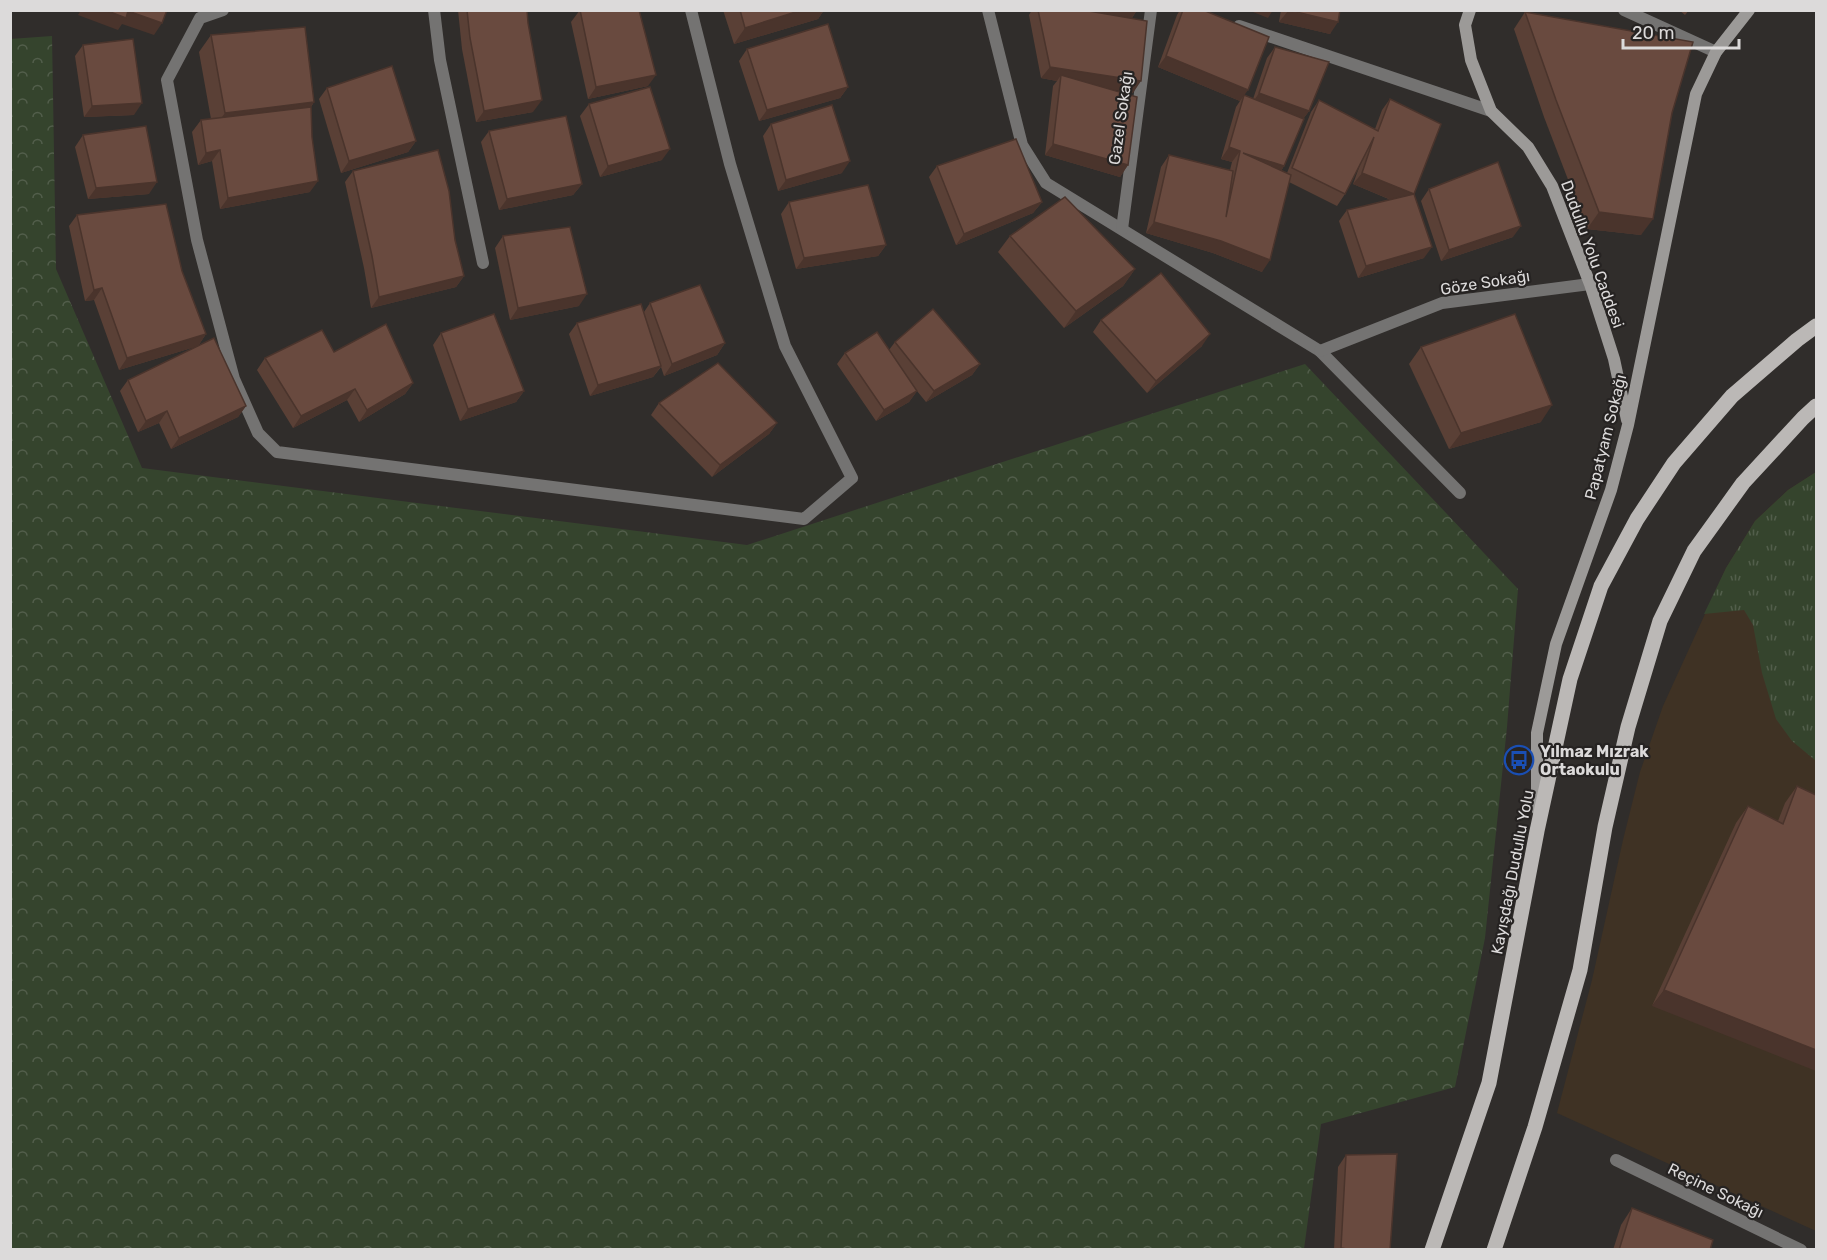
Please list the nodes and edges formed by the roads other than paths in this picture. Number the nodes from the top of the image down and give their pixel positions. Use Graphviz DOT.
graph roads {
  1 [pos="223,10"];
  2 [pos="434,10"];
  3 [pos="691,10"];
  4 [pos="988,10"];
  5 [pos="1151,10"];
  6 [pos="1470,10"];
  7 [pos="1624,10"];
  8 [pos="1749,10"];
  9 [pos="202,14"];
  10 [pos="1227,22"];
  11 [pos="1716,52"];
  12 [pos="1491,111"];
  13 [pos="1122,230"];
  14 [pos="483,263"];
  15 [pos="1590,284"];
  16 [pos="1816,326"];
  17 [pos="1320,351"];
  18 [pos="1816,406"];
  19 [pos="1628,426"];
  20 [pos="1460,493"];
  21 [pos="1538,831"];
  22 [pos="1616,1160"];
  23 [pos="1432,1250"];
  24 [pos="1494,1250"];
  25 [pos="1801,1250"];
  1 -- 9 [label="street"];
  2 -- 14 [label="street"];
  3 -- 9 [label="street"];
  4 -- 13 [label="street"];
  5 -- 13 [label="street, Gazel Sokağı"];
  6 -- 12 [label="main road, Dudullu Yolu Caddesi"];
  7 -- 11 [label="street"];
  8 -- 11 [label="main road, Papatyam Sokağı"];
  10 -- 12 [label="street"];
  11 -- 19 [label="main road, Papatyam Sokağı"];
  12 -- 15 [label="main road, Dudullu Yolu Caddesi"];
  13 -- 17 [label="street"];
  15 -- 17 [label="street, Göze Sokağı"];
  15 -- 19 [label="main road, Dudullu Yolu Caddesi"];
  16 -- 21 [label="main road, Kayışdağı Dudullu Yolu"];
  17 -- 20 [label="street"];
  18 -- 24 [label="main road"];
  19 -- 21 [label="main road, Papatyam Sokağı"];
  21 -- 23 [label="main road, Kayışdağı Dudullu Yolu"];
  22 -- 25 [label="street, Reçine Sokağı"];
}
